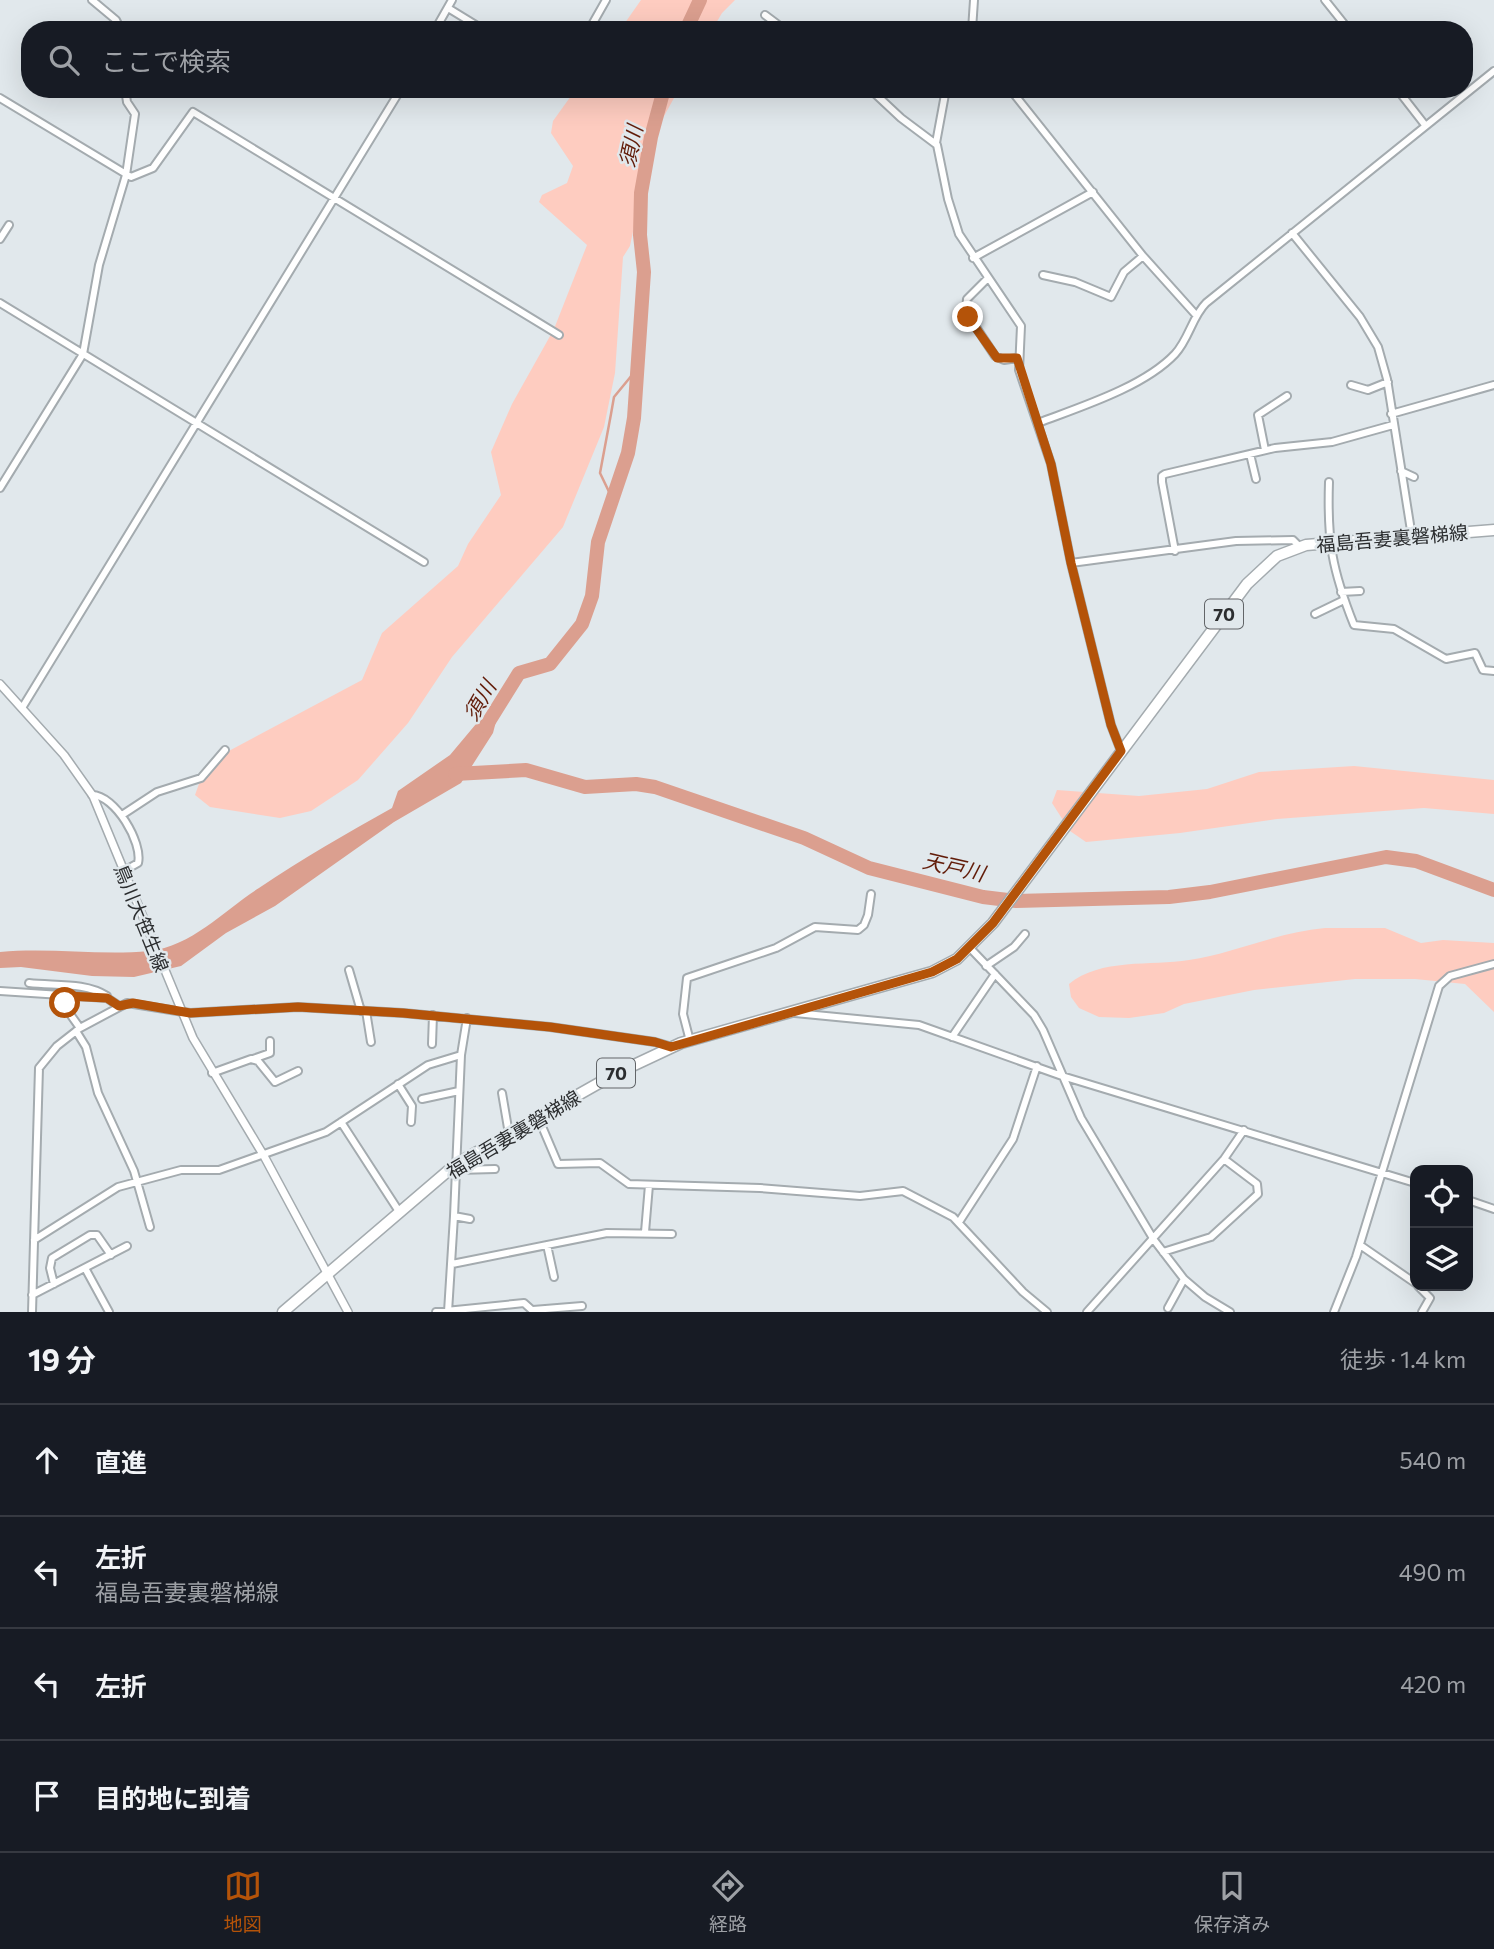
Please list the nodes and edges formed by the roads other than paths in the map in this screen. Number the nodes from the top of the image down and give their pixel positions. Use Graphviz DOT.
graph roads {
  1 [pos="606,0"];
  2 [pos="974,0"];
  3 [pos="1325,0"];
  4 [pos="96,1"];
  5 [pos="450,2"];
  6 [pos="765,15"];
  7 [pos="116,21"];
  8 [pos="440,21"];
  9 [pos="473,21"];
  10 [pos="594,21"];
  11 [pos="773,21"];
  12 [pos="973,21"];
  13 [pos="1342,21"];
  14 [pos="1494,71"];
  15 [pos="1473,87"];
  16 [pos="0,98"];
  17 [pos="126,98"];
  18 [pos="396,98"];
  19 [pos="880,98"];
  20 [pos="944,98"];
  21 [pos="1017,98"];
  22 [pos="1403,98"];
  23 [pos="1460,98"];
  24 [pos="1425,125"];
  25 [pos="936,143"];
  26 [pos="126,175"];
  27 [pos="1093,192"];
  28 [pos="334,199"];
  29 [pos="9,225"];
  30 [pos="1292,233"];
  31 [pos="0,239"];
  32 [pos="1143,256"];
  33 [pos="973,258"];
  34 [pos="1043,275"];
  35 [pos="987,279"];
  36 [pos="0,303"];
  37 [pos="1196,315"];
  38 [pos="559,335"];
  39 [pos="83,354"];
  40 [pos="1017,358"];
  41 [pos="1388,383"];
  42 [pos="1351,385"];
  43 [pos="1494,385"];
  44 [pos="1287,396"];
  45 [pos="1391,414"];
  46 [pos="1038,423"];
  47 [pos="196,424"];
  48 [pos="1393,425"];
  49 [pos="1265,450"];
  50 [pos="1250,454"];
  51 [pos="1401,471"];
  52 [pos="1414,477"];
  53 [pos="1256,479"];
  54 [pos="1329,482"];
  55 [pos="0,488"];
  56 [pos="1494,530"];
  57 [pos="1412,537"];
  58 [pos="1329,543"];
  59 [pos="1300,547"];
  60 [pos="1175,551"];
  61 [pos="424,562"];
  62 [pos="1071,563"];
  63 [pos="1360,591"];
  64 [pos="1341,592"];
  65 [pos="1344,600"];
  66 [pos="1315,614"];
  67 [pos="1494,671"];
  68 [pos="0,684"];
  69 [pos="22,708"];
  70 [pos="225,750"];
  71 [pos="1121,751"];
  72 [pos="92,795"];
  73 [pos="122,815"];
  74 [pos="123,874"];
  75 [pos="871,894"];
  76 [pos="1025,934"];
  77 [pos="970,948"];
  78 [pos="1494,964"];
  79 [pos="986,966"];
  80 [pos="349,970"];
  81 [pos="995,974"];
  82 [pos="29,983"];
  83 [pos="0,992"];
  84 [pos="66,996"];
  85 [pos="112,999"];
  86 [pos="119,1006"];
  87 [pos="181,1011"];
  88 [pos="363,1011"];
  89 [pos="790,1011"];
  90 [pos="433,1016"];
  91 [pos="467,1018"];
  92 [pos="78,1029"];
  93 [pos="952,1037"];
  94 [pos="270,1041"];
  95 [pos="690,1041"];
  96 [pos="371,1042"];
  97 [pos="432,1044"];
  98 [pos="671,1047"];
  99 [pos="461,1055"];
  100 [pos="251,1059"];
  101 [pos="1037,1066"];
  102 [pos="298,1071"];
  103 [pos="212,1073"];
  104 [pos="1062,1076"];
  105 [pos="398,1084"];
  106 [pos="459,1091"];
  107 [pos="502,1093"];
  108 [pos="422,1099"];
  109 [pos="538,1117"];
  110 [pos="341,1122"];
  111 [pos="411,1122"];
  112 [pos="1244,1130"];
  113 [pos="509,1135"];
  114 [pos="264,1156"];
  115 [pos="1224,1159"];
  116 [pos="457,1167"];
  117 [pos="495,1169"];
  118 [pos="1380,1172"];
  119 [pos="138,1181"];
  120 [pos="1410,1182"];
  121 [pos="649,1185"];
  122 [pos="1473,1202"];
  123 [pos="1494,1209"];
  124 [pos="400,1213"];
  125 [pos="454,1216"];
  126 [pos="470,1219"];
  127 [pos="959,1222"];
  128 [pos="150,1227"];
  129 [pos="645,1232"];
  130 [pos="672,1234"];
  131 [pos="34,1240"];
  132 [pos="1154,1240"];
  133 [pos="547,1245"];
  134 [pos="1360,1245"];
  135 [pos="127,1246"];
  136 [pos="1163,1252"];
  137 [pos="111,1255"];
  138 [pos="452,1264"];
  139 [pos="85,1268"];
  140 [pos="328,1276"];
  141 [pos="554,1277"];
  142 [pos="1184,1279"];
  143 [pos="1410,1280"];
  144 [pos="54,1284"];
  145 [pos="1423,1291"];
  146 [pos="32,1295"];
  147 [pos="582,1306"];
  148 [pos="1168,1308"];
  149 [pos="534,1311"];
  150 [pos="32,1312"];
  151 [pos="109,1312"];
  152 [pos="283,1312"];
  153 [pos="348,1312"];
  154 [pos="436,1312"];
  155 [pos="448,1312"];
  156 [pos="1047,1312"];
  157 [pos="1087,1312"];
  158 [pos="1230,1312"];
  159 [pos="1334,1312"];
  160 [pos="1422,1312"];
  1 -- 10 [label="street"];
  2 -- 12 [label="street"];
  3 -- 13 [label="street"];
  4 -- 7 [label="street"];
  5 -- 8 [label="street"];
  5 -- 9 [label="street"];
  6 -- 11 [label="street"];
  14 -- 15 [label="street"];
  16 -- 26 [label="street"];
  17 -- 26 [label="street"];
  18 -- 28 [label="street"];
  19 -- 25 [label="street"];
  20 -- 25 [label="street"];
  21 -- 27 [label="street"];
  22 -- 24 [label="street"];
  23 -- 24 [label="street"];
  24 -- 30 [label="street"];
  25 -- 33 [label="street"];
  26 -- 28 [label="street"];
  26 -- 39 [label="street"];
  27 -- 32 [label="street"];
  27 -- 33 [label="street"];
  28 -- 38 [label="street"];
  28 -- 47 [label="street"];
  29 -- 31 [label="street"];
  30 -- 37 [label="street"];
  30 -- 41 [label="street"];
  32 -- 34 [label="street"];
  32 -- 37 [label="street"];
  33 -- 35 [label="street"];
  35 -- 40 [label="street"];
  35 -- 40 [label="street"];
  36 -- 39 [label="street"];
  37 -- 46 [label="street"];
  39 -- 47 [label="street"];
  39 -- 55 [label="street"];
  40 -- 46 [label="street"];
  41 -- 42 [label="street"];
  41 -- 45 [label="street"];
  43 -- 45 [label="street"];
  44 -- 49 [label="street"];
  45 -- 48 [label="street"];
  46 -- 62 [label="street"];
  47 -- 61 [label="street"];
  47 -- 69 [label="street"];
  48 -- 49 [label="street"];
  48 -- 51 [label="street"];
  49 -- 50 [label="street"];
  50 -- 53 [label="street"];
  50 -- 60 [label="street"];
  51 -- 52 [label="street"];
  51 -- 57 [label="street"];
  54 -- 58 [label="street"];
  56 -- 57 [label="main road, 福島吾妻裏磐梯線 / 70"];
  57 -- 58 [label="main road, 福島吾妻裏磐梯線 / 70"];
  58 -- 59 [label="main road, 福島吾妻裏磐梯線 / 70"];
  58 -- 64 [label="street"];
  59 -- 60 [label="street"];
  59 -- 71 [label="main road, 福島吾妻裏磐梯線 / 70"];
  60 -- 62 [label="street"];
  62 -- 71 [label="street"];
  63 -- 64 [label="street"];
  64 -- 65 [label="street"];
  65 -- 66 [label="street"];
  65 -- 67 [label="street"];
  68 -- 69 [label="street, 鳥川大笹生線"];
  69 -- 72 [label="street, 鳥川大笹生線"];
  70 -- 73 [label="street"];
  71 -- 77 [label="main road, 福島吾妻裏磐梯線 / 70"];
  72 -- 73 [label="street"];
  72 -- 74 [label="street, 鳥川大笹生線"];
  73 -- 74 [label="street"];
  74 -- 87 [label="street, 鳥川大笹生線"];
  75 -- 95 [label="street"];
  76 -- 79 [label="street"];
  77 -- 79 [label="street"];
  77 -- 89 [label="main road, 福島吾妻裏磐梯線 / 70"];
  78 -- 118 [label="street"];
  79 -- 81 [label="street"];
  80 -- 88 [label="street"];
  81 -- 93 [label="street"];
  81 -- 104 [label="street"];
  82 -- 85 [label="street"];
  83 -- 84 [label="street"];
  84 -- 85 [label="street"];
  84 -- 92 [label="street"];
  85 -- 86 [label="street"];
  86 -- 87 [label="street"];
  86 -- 92 [label="street"];
  87 -- 88 [label="street"];
  87 -- 103 [label="street, 鳥川大笹生線"];
  88 -- 90 [label="street"];
  88 -- 96 [label="street"];
  89 -- 93 [label="street"];
  89 -- 95 [label="main road, 福島吾妻裏磐梯線 / 70"];
  90 -- 91 [label="street"];
  90 -- 97 [label="street"];
  91 -- 98 [label="street"];
  91 -- 99 [label="street"];
  92 -- 119 [label="street"];
  92 -- 131 [label="street"];
  93 -- 101 [label="street"];
  94 -- 100 [label="street"];
  95 -- 98 [label="main road, 福島吾妻裏磐梯線 / 70"];
  98 -- 109 [label="main road, 福島吾妻裏磐梯線 / 70"];
  99 -- 105 [label="street"];
  99 -- 106 [label="street"];
  100 -- 102 [label="street"];
  100 -- 103 [label="street"];
  101 -- 104 [label="street"];
  101 -- 127 [label="street"];
  103 -- 114 [label="street, 鳥川大笹生線"];
  104 -- 112 [label="street"];
  104 -- 132 [label="street"];
  105 -- 110 [label="street"];
  105 -- 111 [label="street"];
  106 -- 108 [label="street"];
  106 -- 116 [label="street"];
  107 -- 113 [label="street"];
  109 -- 113 [label="main road, 福島吾妻裏磐梯線 / 70"];
  109 -- 121 [label="street"];
  110 -- 114 [label="street"];
  110 -- 124 [label="street"];
  112 -- 115 [label="street"];
  112 -- 118 [label="street"];
  113 -- 116 [label="main road, 福島吾妻裏磐梯線 / 70"];
  114 -- 119 [label="street"];
  114 -- 140 [label="street, 鳥川大笹生線"];
  115 -- 132 [label="street"];
  115 -- 136 [label="street"];
  116 -- 117 [label="street"];
  116 -- 124 [label="main road, 福島吾妻裏磐梯線 / 70"];
  116 -- 125 [label="street"];
  118 -- 120 [label="street"];
  118 -- 134 [label="street"];
  119 -- 128 [label="street"];
  119 -- 131 [label="street"];
  121 -- 127 [label="street"];
  121 -- 129 [label="street"];
  122 -- 123 [label="street"];
  124 -- 140 [label="main road, 福島吾妻裏磐梯線 / 70"];
  125 -- 126 [label="street"];
  125 -- 138 [label="street"];
  127 -- 156 [label="street"];
  129 -- 130 [label="street"];
  129 -- 133 [label="street"];
  131 -- 146 [label="street"];
  132 -- 136 [label="street"];
  132 -- 157 [label="street"];
  133 -- 138 [label="street"];
  133 -- 141 [label="street"];
  134 -- 143 [label="street"];
  134 -- 159 [label="street"];
  135 -- 137 [label="street"];
  136 -- 142 [label="street"];
  137 -- 139 [label="street"];
  137 -- 144 [label="street"];
  138 -- 155 [label="street"];
  139 -- 144 [label="street"];
  139 -- 151 [label="street"];
  140 -- 152 [label="main road, 福島吾妻裏磐梯線 / 70"];
  140 -- 153 [label="street, 鳥川大笹生線"];
  142 -- 148 [label="street"];
  142 -- 158 [label="street"];
  144 -- 146 [label="street"];
  145 -- 160 [label="street"];
  146 -- 150 [label="street"];
  147 -- 149 [label="street"];
  149 -- 155 [label="street"];
  154 -- 155 [label="street"];
}
